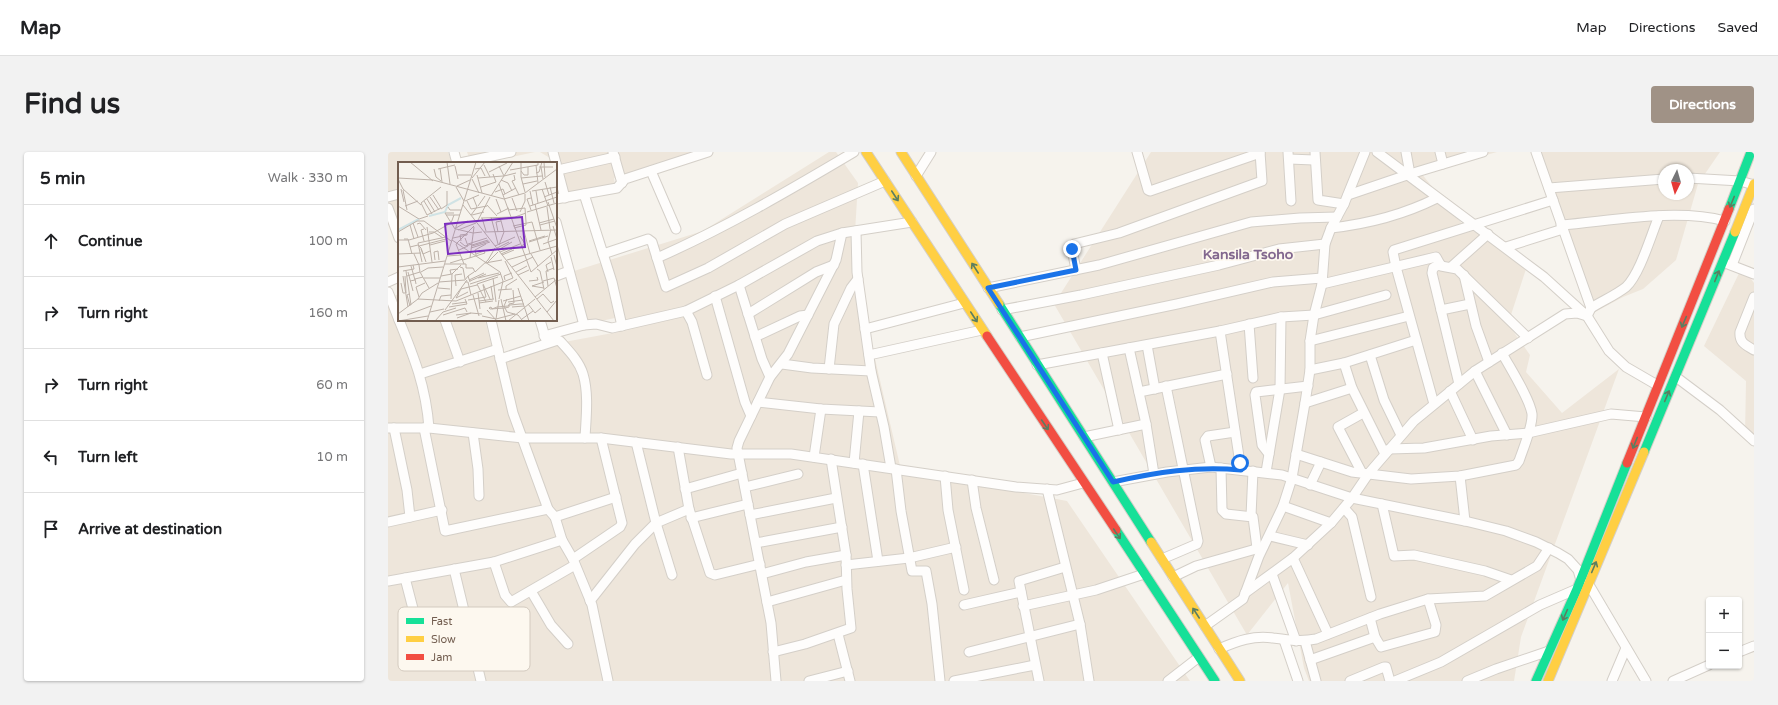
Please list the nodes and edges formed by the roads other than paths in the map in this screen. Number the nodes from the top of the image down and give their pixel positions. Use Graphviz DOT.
graph roads {
  1 [pos="454,152"];
  2 [pos="511,152"];
  3 [pos="553,152"];
  4 [pos="678,152"];
  5 [pos="708,152"];
  6 [pos="854,152"];
  7 [pos="866,152"];
  8 [pos="901,152"];
  9 [pos="931,152"];
  10 [pos="1137,152"];
  11 [pos="1260,152"];
  12 [pos="1365,152"];
  13 [pos="1377,152"];
  14 [pos="1406,152"];
  15 [pos="1440,152"];
  16 [pos="1536,152"];
  17 [pos="1751,152"];
  18 [pos="1478,153"];
  19 [pos="614,154"];
  20 [pos="1289,155"];
  21 [pos="1314,156"];
  22 [pos="499,159"];
  23 [pos="459,162"];
  24 [pos="469,162"];
  25 [pos="555,162"];
  26 [pos="681,162"];
  27 [pos="1443,164"];
  28 [pos="557,166"];
  29 [pos="651,171"];
  30 [pos="557,174"];
  31 [pos="1409,174"];
  32 [pos="916,176"];
  33 [pos="1694,178"];
  34 [pos="1658,179"];
  35 [pos="885,181"];
  36 [pos="1740,181"];
  37 [pos="622,183"];
  38 [pos="1754,184"];
  39 [pos="1549,188"];
  40 [pos="398,194"];
  41 [pos="584,194"];
  42 [pos="388,197"];
  43 [pos="1438,198"];
  44 [pos="560,199"];
  45 [pos="1346,199"];
  46 [pos="1553,200"];
  47 [pos="1291,201"];
  48 [pos="388,208"];
  49 [pos="1754,209"];
  50 [pos="1659,216"];
  51 [pos="1337,217"];
  52 [pos="1725,221"];
  53 [pos="912,222"];
  54 [pos="1474,225"];
  55 [pos="557,226"];
  56 [pos="1562,227"];
  57 [pos="1331,228"];
  58 [pos="676,229"];
  59 [pos="856,231"];
  60 [pos="842,233"];
  61 [pos="395,234"];
  62 [pos="1488,234"];
  63 [pos="1325,244"];
  64 [pos="1506,247"];
  65 [pos="602,254"];
  66 [pos="657,258"];
  67 [pos="1723,262"];
  68 [pos="1440,264"];
  69 [pos="834,265"];
  70 [pos="1732,266"];
  71 [pos="1396,267"];
  72 [pos="1452,267"];
  73 [pos="1076,270"];
  74 [pos="569,272"];
  75 [pos="1754,274"];
  76 [pos="1464,275"];
  77 [pos="557,276"];
  78 [pos="398,277"];
  79 [pos="858,279"];
  80 [pos="1322,281"];
  81 [pos="388,282"];
  82 [pos="739,285"];
  83 [pos="988,288"];
  84 [pos="388,292"];
  85 [pos="1386,295"];
  86 [pos="715,296"];
  87 [pos="1754,297"];
  88 [pos="964,303"];
  89 [pos="1470,304"];
  90 [pos="1752,307"];
  91 [pos="1002,310"];
  92 [pos="1441,310"];
  93 [pos="686,311"];
  94 [pos="1589,312"];
  95 [pos="748,314"];
  96 [pos="808,315"];
  97 [pos="1314,315"];
  98 [pos="1409,316"];
  99 [pos="398,317"];
  100 [pos="1281,317"];
  101 [pos="399,321"];
  102 [pos="445,321"];
  103 [pos="491,321"];
  104 [pos="540,321"];
  105 [pos="1249,324"];
  106 [pos="584,325"];
  107 [pos="622,326"];
  108 [pos="865,329"];
  109 [pos="982,330"];
  110 [pos="1220,331"];
  111 [pos="755,337"];
  112 [pos="1020,337"];
  113 [pos="1528,338"];
  114 [pos="546,340"];
  115 [pos="1310,340"];
  116 [pos="1416,340"];
  117 [pos="1148,345"];
  118 [pos="1129,348"];
  119 [pos="498,349"];
  120 [pos="1754,350"];
  121 [pos="1102,353"];
  122 [pos="1502,353"];
  123 [pos="869,355"];
  124 [pos="1370,355"];
  125 [pos="500,359"];
  126 [pos="460,362"];
  127 [pos="1489,362"];
  128 [pos="1344,363"];
  129 [pos="782,364"];
  130 [pos="1038,365"];
  131 [pos="829,369"];
  132 [pos="1310,370"];
  133 [pos="871,371"];
  134 [pos="1475,371"];
  135 [pos="420,374"];
  136 [pos="1227,374"];
  137 [pos="707,375"];
  138 [pos="770,377"];
  139 [pos="1676,377"];
  140 [pos="1253,378"];
  141 [pos="1459,384"];
  142 [pos="1658,385"];
  143 [pos="1166,386"];
  144 [pos="1308,386"];
  145 [pos="1352,388"];
  146 [pos="1155,389"];
  147 [pos="1280,389"];
  148 [pos="1450,391"];
  149 [pos="1139,392"];
  150 [pos="758,402"];
  151 [pos="1306,403"];
  152 [pos="1434,404"];
  153 [pos="821,409"];
  154 [pos="859,411"];
  155 [pos="880,412"];
  156 [pos="1363,413"];
  157 [pos="751,416"];
  158 [pos="1646,417"];
  159 [pos="1146,424"];
  160 [pos="391,428"];
  161 [pos="427,428"];
  162 [pos="1119,430"];
  163 [pos="1235,432"];
  164 [pos="473,433"];
  165 [pos="1528,433"];
  166 [pos="1507,434"];
  167 [pos="1401,435"];
  168 [pos="1084,437"];
  169 [pos="523,438"];
  170 [pos="585,438"];
  171 [pos="601,438"];
  172 [pos="1473,440"];
  173 [pos="1754,441"];
  174 [pos="636,442"];
  175 [pos="678,448"];
  176 [pos="1387,451"];
  177 [pos="738,454"];
  178 [pos="1269,454"];
  179 [pos="1296,454"];
  180 [pos="814,457"];
  181 [pos="831,459"];
  182 [pos="1321,462"];
  183 [pos="858,463"];
  184 [pos="1211,467"];
  185 [pos="894,468"];
  186 [pos="1221,468"];
  187 [pos="1184,470"];
  188 [pos="1241,470"];
  189 [pos="1253,471"];
  190 [pos="1266,472"];
  191 [pos="742,473"];
  192 [pos="1365,473"];
  193 [pos="798,474"];
  194 [pos="1154,474"];
  195 [pos="945,476"];
  196 [pos="1460,476"];
  197 [pos="1292,478"];
  198 [pos="972,480"];
  199 [pos="1113,482"];
  200 [pos="1083,483"];
  201 [pos="1310,485"];
  202 [pos="745,487"];
  203 [pos="685,489"];
  204 [pos="1047,489"];
  205 [pos="479,496"];
  206 [pos="616,497"];
  207 [pos="836,498"];
  208 [pos="1352,498"];
  209 [pos="748,504"];
  210 [pos="1382,504"];
  211 [pos="1283,506"];
  212 [pos="1344,508"];
  213 [pos="548,509"];
  214 [pos="442,510"];
  215 [pos="690,514"];
  216 [pos="750,515"];
  217 [pos="1251,516"];
  218 [pos="410,517"];
  219 [pos="555,517"];
  220 [pos="1465,521"];
  221 [pos="388,522"];
  222 [pos="656,523"];
  223 [pos="1331,523"];
  224 [pos="842,527"];
  225 [pos="1270,536"];
  226 [pos="562,540"];
  227 [pos="756,543"];
  228 [pos="1308,545"];
  229 [pos="956,547"];
  230 [pos="1261,547"];
  231 [pos="1549,548"];
  232 [pos="846,555"];
  233 [pos="909,558"];
  234 [pos="1293,558"];
  235 [pos="1162,559"];
  236 [pos="878,561"];
  237 [pos="494,562"];
  238 [pos="574,562"];
  239 [pos="760,564"];
  240 [pos="846,565"];
  241 [pos="1065,567"];
  242 [pos="454,569"];
  243 [pos="762,574"];
  244 [pos="1144,574"];
  245 [pos="1272,574"];
  246 [pos="672,575"];
  247 [pos="1173,577"];
  248 [pos="406,578"];
  249 [pos="388,580"];
  250 [pos="846,580"];
  251 [pos="994,580"];
  252 [pos="1511,580"];
  253 [pos="1584,580"];
  254 [pos="1577,588"];
  255 [pos="964,590"];
  256 [pos="531,591"];
  257 [pos="1021,592"];
  258 [pos="1245,594"];
  259 [pos="1072,595"];
  260 [pos="1371,597"];
  261 [pos="1428,599"];
  262 [pos="590,601"];
  263 [pos="767,602"];
  264 [pos="964,605"];
  265 [pos="1023,606"];
  266 [pos="413,607"];
  267 [pos="464,607"];
  268 [pos="1370,618"];
  269 [pos="1080,624"];
  270 [pos="1204,626"];
  271 [pos="838,634"];
  272 [pos="1328,634"];
  273 [pos="1030,636"];
  274 [pos="1375,637"];
  275 [pos="1284,640"];
  276 [pos="1301,641"];
  277 [pos="568,644"];
  278 [pos="1754,646"];
  279 [pos="1626,648"];
  280 [pos="1219,649"];
  281 [pos="1549,651"];
  282 [pos="1742,651"];
  283 [pos="773,652"];
  284 [pos="969,652"];
  285 [pos="1199,657"];
  286 [pos="1310,660"];
  287 [pos="1035,665"];
  288 [pos="1706,665"];
  289 [pos="479,671"];
  290 [pos="848,671"];
  291 [pos="481,681"];
  292 [pos="608,681"];
  293 [pos="776,681"];
  294 [pos="809,681"];
  295 [pos="850,681"];
  296 [pos="940,681"];
  297 [pos="954,681"];
  298 [pos="1038,681"];
  299 [pos="1089,681"];
  300 [pos="1168,681"];
  301 [pos="1215,681"];
  302 [pos="1240,681"];
  303 [pos="1298,681"];
  304 [pos="1316,681"];
  305 [pos="1350,681"];
  306 [pos="1390,681"];
  307 [pos="1395,681"];
  308 [pos="1467,681"];
  309 [pos="1536,681"];
  310 [pos="1548,681"];
  311 [pos="1612,681"];
  312 [pos="1646,681"];
  313 [pos="1673,681"];
  1 -- 23 [label="street"];
  2 -- 22 [label="street"];
  3 -- 25 [label="street"];
  4 -- 26 [label="street"];
  5 -- 26 [label="street"];
  6 -- 66 [label="street"];
  7 -- 35 [label="main road"];
  8 -- 32 [label="main road"];
  9 -- 32 [label="street"];
  10 -- 11 [label="street"];
  11 -- 73 [label="street"];
  12 -- 45 [label="street"];
  13 -- 31 [label="street"];
  14 -- 31 [label="street"];
  15 -- 27 [label="street"];
  16 -- 39 [label="street"];
  17 -- 36 [label="main road"];
  18 -- 27 [label="street"];
  19 -- 28 [label="street"];
  19 -- 37 [label="street"];
  20 -- 21 [label="street"];
  20 -- 47 [label="street"];
  21 -- 45 [label="street"];
  22 -- 24 [label="street"];
  26 -- 29 [label="street"];
  27 -- 31 [label="street"];
  29 -- 37 [label="street"];
  29 -- 58 [label="street"];
  30 -- 44 [label="street"];
  31 -- 43 [label="street"];
  31 -- 45 [label="street"];
  83 -- 32 [label="main road, one-way"];
  33 -- 36 [label="street"];
  34 -- 39 [label="street"];
  35 -- 53 [label="main road, one-way"];
  35 -- 66 [label="street"];
  36 -- 38 [label="street"];
  36 -- 52 [label="main road, one-way"];
  37 -- 41 [label="street"];
  38 -- 67 [label="main road"];
  39 -- 46 [label="street"];
  40 -- 42 [label="street"];
  41 -- 44 [label="street"];
  41 -- 65 [label="street"];
  43 -- 54 [label="street"];
  43 -- 57 [label="street"];
  45 -- 51 [label="street"];
  46 -- 54 [label="street"];
  46 -- 56 [label="street"];
  48 -- 61 [label="street"];
  49 -- 70 [label="street"];
  50 -- 52 [label="street"];
  50 -- 56 [label="street"];
  50 -- 94 [label="street"];
  51 -- 57 [label="street"];
  51 -- 73 [label="street"];
  52 -- 142 [label="main road, one-way"];
  53 -- 59 [label="street"];
  53 -- 88 [label="main road"];
  54 -- 62 [label="street"];
  54 -- 71 [label="street"];
  55 -- 74 [label="street"];
  56 -- 64 [label="street"];
  56 -- 94 [label="street"];
  57 -- 63 [label="street"];
  59 -- 60 [label="street"];
  59 -- 79 [label="street"];
  60 -- 69 [label="street"];
  60 -- 82 [label="street"];
  62 -- 64 [label="street"];
  62 -- 72 [label="street"];
  63 -- 80 [label="street"];
  63 -- 91 [label="street"];
  64 -- 94 [label="street"];
  65 -- 66 [label="street"];
  65 -- 107 [label="street"];
  67 -- 70 [label="street"];
  139 -- 67 [label="main road, one-way"];
  68 -- 71 [label="street"];
  68 -- 72 [label="street"];
  68 -- 92 [label="street"];
  69 -- 95 [label="street"];
  69 -- 96 [label="street"];
  70 -- 75 [label="street"];
  71 -- 80 [label="street"];
  71 -- 98 [label="street"];
  72 -- 76 [label="street"];
  73 -- 83 [label="street"];
  74 -- 77 [label="street"];
  74 -- 106 [label="street"];
  76 -- 89 [label="street"];
  76 -- 113 [label="street"];
  78 -- 81 [label="street"];
  79 -- 108 [label="street"];
  79 -- 131 [label="street"];
  80 -- 97 [label="street"];
  80 -- 112 [label="street"];
  82 -- 86 [label="street"];
  82 -- 95 [label="street"];
  83 -- 91 [label="main road"];
  84 -- 99 [label="street"];
  85 -- 97 [label="street"];
  86 -- 93 [label="street"];
  86 -- 157 [label="street"];
  87 -- 90 [label="street"];
  88 -- 108 [label="street"];
  88 -- 109 [label="main road, one-way"];
  89 -- 92 [label="street"];
  89 -- 127 [label="street"];
  90 -- 120 [label="street"];
  91 -- 112 [label="main road"];
  92 -- 141 [label="street"];
  93 -- 107 [label="street"];
  93 -- 137 [label="street"];
  94 -- 113 [label="street"];
  94 -- 142 [label="street"];
  95 -- 111 [label="street"];
  96 -- 111 [label="street"];
  96 -- 129 [label="street"];
  97 -- 100 [label="street"];
  97 -- 115 [label="street"];
  98 -- 115 [label="street"];
  98 -- 116 [label="street"];
  100 -- 105 [label="street"];
  100 -- 147 [label="street"];
  101 -- 135 [label="street"];
  102 -- 126 [label="street"];
  103 -- 119 [label="street"];
  104 -- 114 [label="street"];
  105 -- 110 [label="street"];
  105 -- 140 [label="street"];
  106 -- 107 [label="street"];
  106 -- 114 [label="street"];
  108 -- 123 [label="street"];
  109 -- 123 [label="street"];
  109 -- 200 [label="main road, one-way"];
  110 -- 117 [label="street"];
  110 -- 136 [label="street"];
  111 -- 138 [label="street"];
  112 -- 130 [label="main road"];
  113 -- 122 [label="street"];
  114 -- 125 [label="street"];
  114 -- 170 [label="street"];
  115 -- 132 [label="street"];
  116 -- 124 [label="street"];
  116 -- 152 [label="street"];
  117 -- 118 [label="street"];
  117 -- 146 [label="street"];
  118 -- 121 [label="street"];
  118 -- 149 [label="street"];
  119 -- 125 [label="street"];
  119 -- 126 [label="street"];
  121 -- 130 [label="street"];
  121 -- 162 [label="street"];
  122 -- 127 [label="street"];
  122 -- 165 [label="street"];
  123 -- 133 [label="street"];
  124 -- 128 [label="street"];
  124 -- 167 [label="street"];
  125 -- 169 [label="street"];
  126 -- 135 [label="street"];
  127 -- 134 [label="street"];
  128 -- 132 [label="street"];
  128 -- 145 [label="street"];
  129 -- 131 [label="street"];
  129 -- 138 [label="street"];
  130 -- 168 [label="main road"];
  131 -- 133 [label="street"];
  132 -- 144 [label="street"];
  133 -- 155 [label="street"];
  134 -- 141 [label="street"];
  134 -- 166 [label="street"];
  135 -- 161 [label="street"];
  136 -- 143 [label="street"];
  136 -- 163 [label="street"];
  138 -- 150 [label="street"];
  139 -- 173 [label="street"];
  253 -- 139 [label="main road, one-way"];
  141 -- 148 [label="street"];
  142 -- 158 [label="main road"];
  143 -- 146 [label="street"];
  143 -- 187 [label="street"];
  144 -- 147 [label="street"];
  144 -- 151 [label="street"];
  145 -- 151 [label="street"];
  145 -- 156 [label="street"];
  146 -- 149 [label="street"];
  147 -- 178 [label="street"];
  147 -- 178 [label="street"];
  148 -- 152 [label="street"];
  148 -- 172 [label="street"];
  149 -- 159 [label="street"];
  150 -- 153 [label="street"];
  150 -- 157 [label="street"];
  151 -- 179 [label="street"];
  152 -- 167 [label="street"];
  153 -- 154 [label="street"];
  153 -- 180 [label="street"];
  154 -- 155 [label="street"];
  154 -- 183 [label="street"];
  155 -- 185 [label="street"];
  156 -- 176 [label="street"];
  156 -- 192 [label="street"];
  157 -- 177 [label="street"];
  158 -- 165 [label="street"];
  158 -- 253 [label="main road, one-way"];
  159 -- 162 [label="street"];
  159 -- 194 [label="street"];
  160 -- 161 [label="street"];
  160 -- 218 [label="street"];
  161 -- 164 [label="street"];
  161 -- 214 [label="street"];
  162 -- 168 [label="street"];
  163 -- 184 [label="street"];
  163 -- 188 [label="street"];
  164 -- 169 [label="street"];
  164 -- 205 [label="street"];
  165 -- 166 [label="street"];
  165 -- 196 [label="street"];
  166 -- 172 [label="street"];
  167 -- 176 [label="street"];
  168 -- 199 [label="main road"];
  169 -- 170 [label="street"];
  169 -- 213 [label="street"];
  170 -- 171 [label="street"];
  171 -- 174 [label="street"];
  171 -- 206 [label="street"];
  172 -- 176 [label="street"];
  174 -- 175 [label="street"];
  174 -- 222 [label="street"];
  175 -- 177 [label="street"];
  175 -- 203 [label="street"];
  176 -- 192 [label="street"];
  177 -- 180 [label="street"];
  177 -- 191 [label="street"];
  178 -- 190 [label="street"];
  179 -- 182 [label="street"];
  179 -- 197 [label="street"];
  180 -- 181 [label="street"];
  181 -- 183 [label="street"];
  181 -- 207 [label="street"];
  182 -- 192 [label="street"];
  182 -- 201 [label="street"];
  183 -- 185 [label="street"];
  183 -- 236 [label="street"];
  184 -- 186 [label="street"];
  184 -- 187 [label="street"];
  185 -- 195 [label="street"];
  185 -- 233 [label="street"];
  186 -- 188 [label="street"];
  186 -- 217 [label="street"];
  187 -- 194 [label="street"];
  187 -- 235 [label="street"];
  188 -- 189 [label="street"];
  189 -- 190 [label="street"];
  189 -- 217 [label="street"];
  190 -- 197 [label="street"];
  191 -- 202 [label="street"];
  191 -- 203 [label="street"];
  192 -- 196 [label="street"];
  192 -- 208 [label="street"];
  193 -- 202 [label="street"];
  194 -- 199 [label="street"];
  195 -- 198 [label="street"];
  195 -- 229 [label="street"];
  196 -- 220 [label="street"];
  197 -- 201 [label="street"];
  197 -- 211 [label="street"];
  198 -- 204 [label="street"];
  198 -- 251 [label="street"];
  199 -- 235 [label="main road"];
  200 -- 204 [label="street"];
  200 -- 244 [label="main road, one-way"];
  201 -- 208 [label="street"];
  202 -- 209 [label="street"];
  203 -- 215 [label="street"];
  204 -- 241 [label="street"];
  206 -- 219 [label="street"];
  206 -- 238 [label="street"];
  207 -- 216 [label="street"];
  207 -- 224 [label="street"];
  208 -- 210 [label="street"];
  208 -- 212 [label="street"];
  209 -- 215 [label="street"];
  209 -- 216 [label="street"];
  210 -- 220 [label="street"];
  210 -- 252 [label="street"];
  211 -- 223 [label="street"];
  211 -- 225 [label="street"];
  212 -- 223 [label="street"];
  212 -- 260 [label="street"];
  213 -- 214 [label="street"];
  213 -- 219 [label="street"];
  214 -- 218 [label="street"];
  215 -- 222 [label="street"];
  215 -- 239 [label="street"];
  216 -- 227 [label="street"];
  217 -- 230 [label="street"];
  218 -- 221 [label="street"];
  219 -- 226 [label="street"];
  220 -- 231 [label="street"];
  222 -- 246 [label="street"];
  222 -- 262 [label="street"];
  223 -- 228 [label="street"];
  224 -- 227 [label="street"];
  224 -- 232 [label="street"];
  225 -- 228 [label="street"];
  225 -- 230 [label="street"];
  226 -- 237 [label="street"];
  226 -- 238 [label="street"];
  227 -- 239 [label="street"];
  228 -- 234 [label="street"];
  229 -- 233 [label="street"];
  229 -- 255 [label="street"];
  230 -- 247 [label="street"];
  230 -- 258 [label="street"];
  231 -- 252 [label="street"];
  231 -- 253 [label="street"];
  232 -- 240 [label="street"];
  232 -- 243 [label="street"];
  233 -- 236 [label="street"];
  233 -- 296 [label="street"];
  234 -- 245 [label="street"];
  234 -- 272 [label="street"];
  235 -- 247 [label="main road"];
  236 -- 240 [label="street"];
  237 -- 242 [label="street"];
  237 -- 256 [label="street"];
  238 -- 256 [label="street"];
  238 -- 262 [label="street"];
  239 -- 243 [label="street"];
  240 -- 250 [label="street"];
  241 -- 257 [label="street"];
  241 -- 259 [label="street"];
  242 -- 248 [label="street"];
  242 -- 267 [label="street"];
  243 -- 263 [label="street"];
  244 -- 259 [label="street"];
  244 -- 285 [label="main road"];
  245 -- 258 [label="street"];
  245 -- 276 [label="street"];
  270 -- 247 [label="main road, one-way"];
  248 -- 249 [label="street"];
  248 -- 266 [label="street"];
  250 -- 263 [label="street"];
  250 -- 271 [label="street"];
  252 -- 261 [label="street"];
  253 -- 254 [label="main road"];
  253 -- 279 [label="street"];
  253 -- 310 [label="main road"];
  254 -- 281 [label="main road, one-way"];
  254 -- 307 [label="street"];
  256 -- 277 [label="street"];
  257 -- 264 [label="street"];
  257 -- 265 [label="street"];
  258 -- 270 [label="street"];
  259 -- 265 [label="street"];
  259 -- 269 [label="street"];
  261 -- 268 [label="street"];
  261 -- 274 [label="street"];
  262 -- 292 [label="street"];
  263 -- 283 [label="street"];
  265 -- 273 [label="street"];
  268 -- 272 [label="street"];
  268 -- 274 [label="street"];
  269 -- 273 [label="street"];
  269 -- 299 [label="street"];
  270 -- 280 [label="main road"];
  271 -- 283 [label="street"];
  271 -- 290 [label="street"];
  272 -- 276 [label="street"];
  273 -- 284 [label="street"];
  273 -- 287 [label="street"];
  274 -- 286 [label="street"];
  275 -- 276 [label="street"];
  275 -- 280 [label="street"];
  275 -- 303 [label="street"];
  276 -- 286 [label="street"];
  278 -- 282 [label="street"];
  279 -- 311 [label="street"];
  279 -- 312 [label="street"];
  280 -- 302 [label="main road"];
  281 -- 308 [label="street"];
  281 -- 309 [label="main road"];
  283 -- 293 [label="street"];
  285 -- 300 [label="street"];
  285 -- 301 [label="main road"];
  286 -- 304 [label="street"];
  287 -- 297 [label="street"];
  287 -- 298 [label="street"];
  288 -- 313 [label="street"];
  289 -- 291 [label="street"];
  290 -- 294 [label="street"];
  290 -- 295 [label="street"];
  305 -- 306 [label="street"];
}
